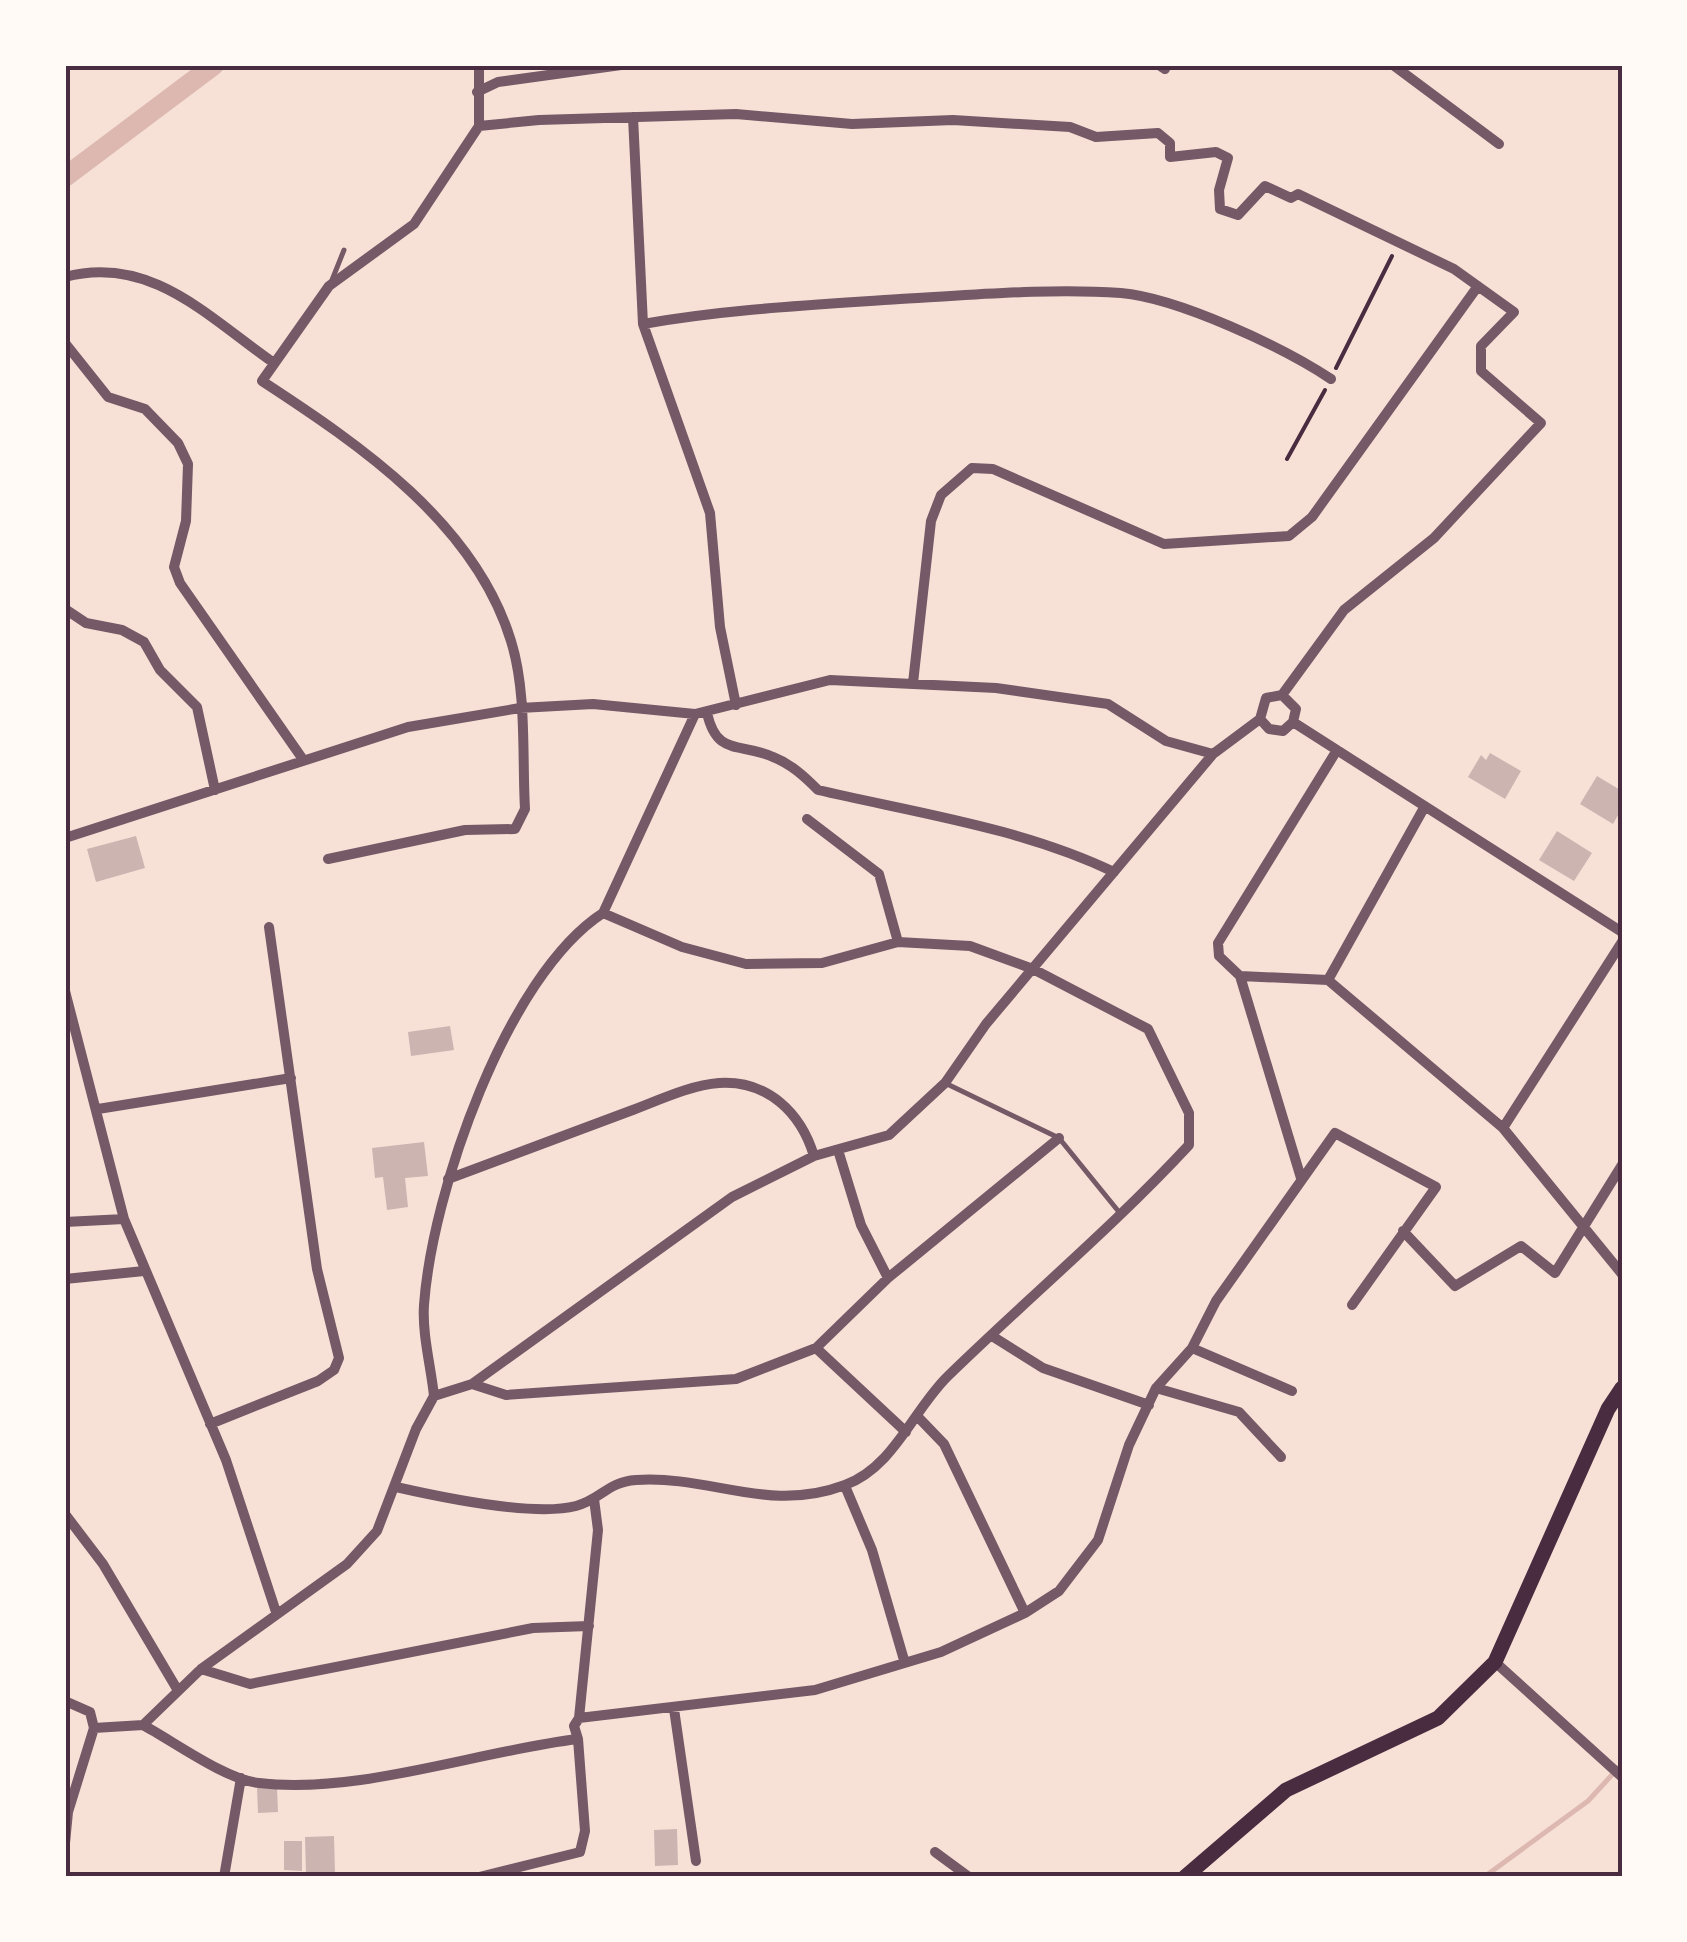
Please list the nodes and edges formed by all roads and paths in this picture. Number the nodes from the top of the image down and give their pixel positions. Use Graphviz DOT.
graph roads {
  1 [pos="479,65"];
  2 [pos="621,65"];
  3 [pos="1393,65"];
  4 [pos="478,92"];
  5 [pos="633,117"];
  6 [pos="479,126"];
  7 [pos="1498,144"];
  8 [pos="1399,243"];
  9 [pos="344,250"];
  10 [pos="65,277"];
  11 [pos="329,286"];
  12 [pos="1478,286"];
  13 [pos="642,324"];
  14 [pos="65,342"];
  15 [pos="274,363"];
  16 [pos="1331,379"];
  17 [pos="1287,459"];
  18 [pos="65,609"];
  19 [pos="913,683"];
  20 [pos="1282,695"];
  21 [pos="736,705"];
  22 [pos="520,708"];
  23 [pos="701,713"];
  24 [pos="1260,719"];
  25 [pos="1294,722"];
  26 [pos="1336,750"];
  27 [pos="1213,754"];
  28 [pos="302,758"];
  29 [pos="215,790"];
  30 [pos="1425,806"];
  31 [pos="807,820"];
  32 [pos="65,838"];
  33 [pos="328,858"];
  34 [pos="1114,872"];
  35 [pos="604,913"];
  36 [pos="269,927"];
  37 [pos="1622,932"];
  38 [pos="898,942"];
  39 [pos="1622,942"];
  40 [pos="1033,968"];
  41 [pos="1240,976"];
  42 [pos="1328,980"];
  43 [pos="65,992"];
  44 [pos="70,1021"];
  45 [pos="291,1078"];
  46 [pos="945,1083"];
  47 [pos="98,1108"];
  48 [pos="1502,1128"];
  49 [pos="1059,1138"];
  50 [pos="838,1150"];
  51 [pos="814,1156"];
  52 [pos="1622,1165"];
  53 [pos="448,1178"];
  54 [pos="1301,1178"];
  55 [pos="1123,1217"];
  56 [pos="124,1219"];
  57 [pos="65,1222"];
  58 [pos="1581,1228"];
  59 [pos="1403,1230"];
  60 [pos="144,1271"];
  61 [pos="1622,1274"];
  62 [pos="888,1278"];
  63 [pos="65,1279"];
  64 [pos="1352,1305"];
  65 [pos="992,1336"];
  66 [pos="816,1348"];
  67 [pos="1192,1348"];
  68 [pos="472,1384"];
  69 [pos="1156,1388"];
  70 [pos="1622,1388"];
  71 [pos="1292,1390"];
  72 [pos="434,1396"];
  73 [pos="1149,1405"];
  74 [pos="918,1417"];
  75 [pos="210,1424"];
  76 [pos="906,1432"];
  77 [pos="1281,1457"];
  78 [pos="844,1486"];
  79 [pos="396,1487"];
  80 [pos="594,1499"];
  81 [pos="65,1514"];
  82 [pos="276,1612"];
  83 [pos="1026,1613"];
  84 [pos="589,1626"];
  85 [pos="904,1660"];
  86 [pos="1495,1662"];
  87 [pos="200,1669"];
  88 [pos="177,1689"];
  89 [pos="65,1701"];
  90 [pos="674,1708"];
  91 [pos="579,1718"];
  92 [pos="143,1725"];
  93 [pos="94,1728"];
  94 [pos="578,1739"];
  95 [pos="1622,1777"];
  96 [pos="241,1778"];
  97 [pos="66,1812"];
  98 [pos="65,1844"];
  99 [pos="934,1852"];
  100 [pos="696,1860"];
  101 [pos="224,1877"];
  102 [pos="479,1877"];
  103 [pos="968,1877"];
  104 [pos="1185,1877"];
  1 -- 4 [label="street"];
  2 -- 4 [label="street"];
  3 -- 7 [label="street"];
  4 -- 6 [label="street"];
  5 -- 6 [label="street"];
  5 -- 8 [label="street"];
  5 -- 13 [label="street"];
  6 -- 11 [label="street"];
  8 -- 12 [label="street"];
  8 -- 16 [label="path"];
  9 -- 11 [label="lane"];
  10 -- 15 [label="street"];
  11 -- 15 [label="street"];
  12 -- 19 [label="street"];
  12 -- 20 [label="street"];
  13 -- 16 [label="street"];
  13 -- 21 [label="street"];
  14 -- 28 [label="street"];
  15 -- 22 [label="street"];
  16 -- 17 [label="path"];
  18 -- 29 [label="street"];
  19 -- 21 [label="street"];
  19 -- 27 [label="street"];
  20 -- 24 [label="street"];
  20 -- 25 [label="street"];
  21 -- 23 [label="street"];
  22 -- 23 [label="street"];
  22 -- 28 [label="street"];
  22 -- 33 [label="street"];
  23 -- 34 [label="street"];
  23 -- 35 [label="street"];
  24 -- 25 [label="street"];
  24 -- 27 [label="street"];
  25 -- 26 [label="street"];
  26 -- 30 [label="street"];
  26 -- 41 [label="street"];
  27 -- 34 [label="street"];
  28 -- 29 [label="street"];
  29 -- 32 [label="street"];
  30 -- 37 [label="street"];
  30 -- 42 [label="street"];
  31 -- 38 [label="street"];
  34 -- 40 [label="street"];
  35 -- 38 [label="street"];
  35 -- 53 [label="street"];
  36 -- 45 [label="street"];
  38 -- 40 [label="street"];
  39 -- 48 [label="street"];
  40 -- 46 [label="street"];
  40 -- 55 [label="street"];
  41 -- 42 [label="street"];
  41 -- 54 [label="street"];
  42 -- 48 [label="street"];
  43 -- 44 [label="street"];
  44 -- 47 [label="street"];
  45 -- 47 [label="street"];
  45 -- 75 [label="street"];
  46 -- 49 [label="lane"];
  46 -- 50 [label="street"];
  47 -- 56 [label="street"];
  48 -- 58 [label="street"];
  49 -- 55 [label="lane"];
  49 -- 62 [label="street"];
  50 -- 51 [label="street"];
  50 -- 62 [label="street"];
  51 -- 53 [label="street"];
  51 -- 68 [label="street"];
  52 -- 58 [label="street"];
  53 -- 72 [label="street"];
  54 -- 59 [label="street"];
  54 -- 67 [label="street"];
  55 -- 65 [label="street"];
  56 -- 57 [label="street"];
  56 -- 60 [label="street"];
  58 -- 59 [label="street"];
  58 -- 61 [label="street"];
  59 -- 64 [label="street"];
  60 -- 63 [label="street"];
  60 -- 75 [label="street"];
  62 -- 66 [label="street"];
  65 -- 73 [label="street"];
  65 -- 74 [label="street"];
  66 -- 68 [label="street"];
  66 -- 76 [label="street"];
  67 -- 69 [label="street"];
  67 -- 71 [label="street"];
  68 -- 72 [label="street"];
  69 -- 73 [label="street"];
  69 -- 77 [label="street"];
  70 -- 86 [label="main road"];
  72 -- 79 [label="street"];
  73 -- 83 [label="street"];
  74 -- 76 [label="street"];
  74 -- 83 [label="street"];
  75 -- 82 [label="street"];
  76 -- 78 [label="street"];
  78 -- 80 [label="street"];
  78 -- 85 [label="street"];
  79 -- 80 [label="street"];
  79 -- 82 [label="street"];
  80 -- 84 [label="street"];
  81 -- 88 [label="street"];
  82 -- 87 [label="street"];
  83 -- 85 [label="street"];
  84 -- 87 [label="street"];
  84 -- 91 [label="street"];
  85 -- 90 [label="street"];
  86 -- 95 [label="street"];
  86 -- 104 [label="main road"];
  87 -- 88 [label="street"];
  88 -- 92 [label="street"];
  89 -- 93 [label="street"];
  90 -- 91 [label="street"];
  90 -- 100 [label="street"];
  91 -- 94 [label="street"];
  92 -- 93 [label="street"];
  92 -- 96 [label="street"];
  93 -- 97 [label="street"];
  94 -- 96 [label="street"];
  94 -- 102 [label="street"];
  96 -- 101 [label="street"];
  97 -- 98 [label="street"];
  99 -- 103 [label="street"];
}
